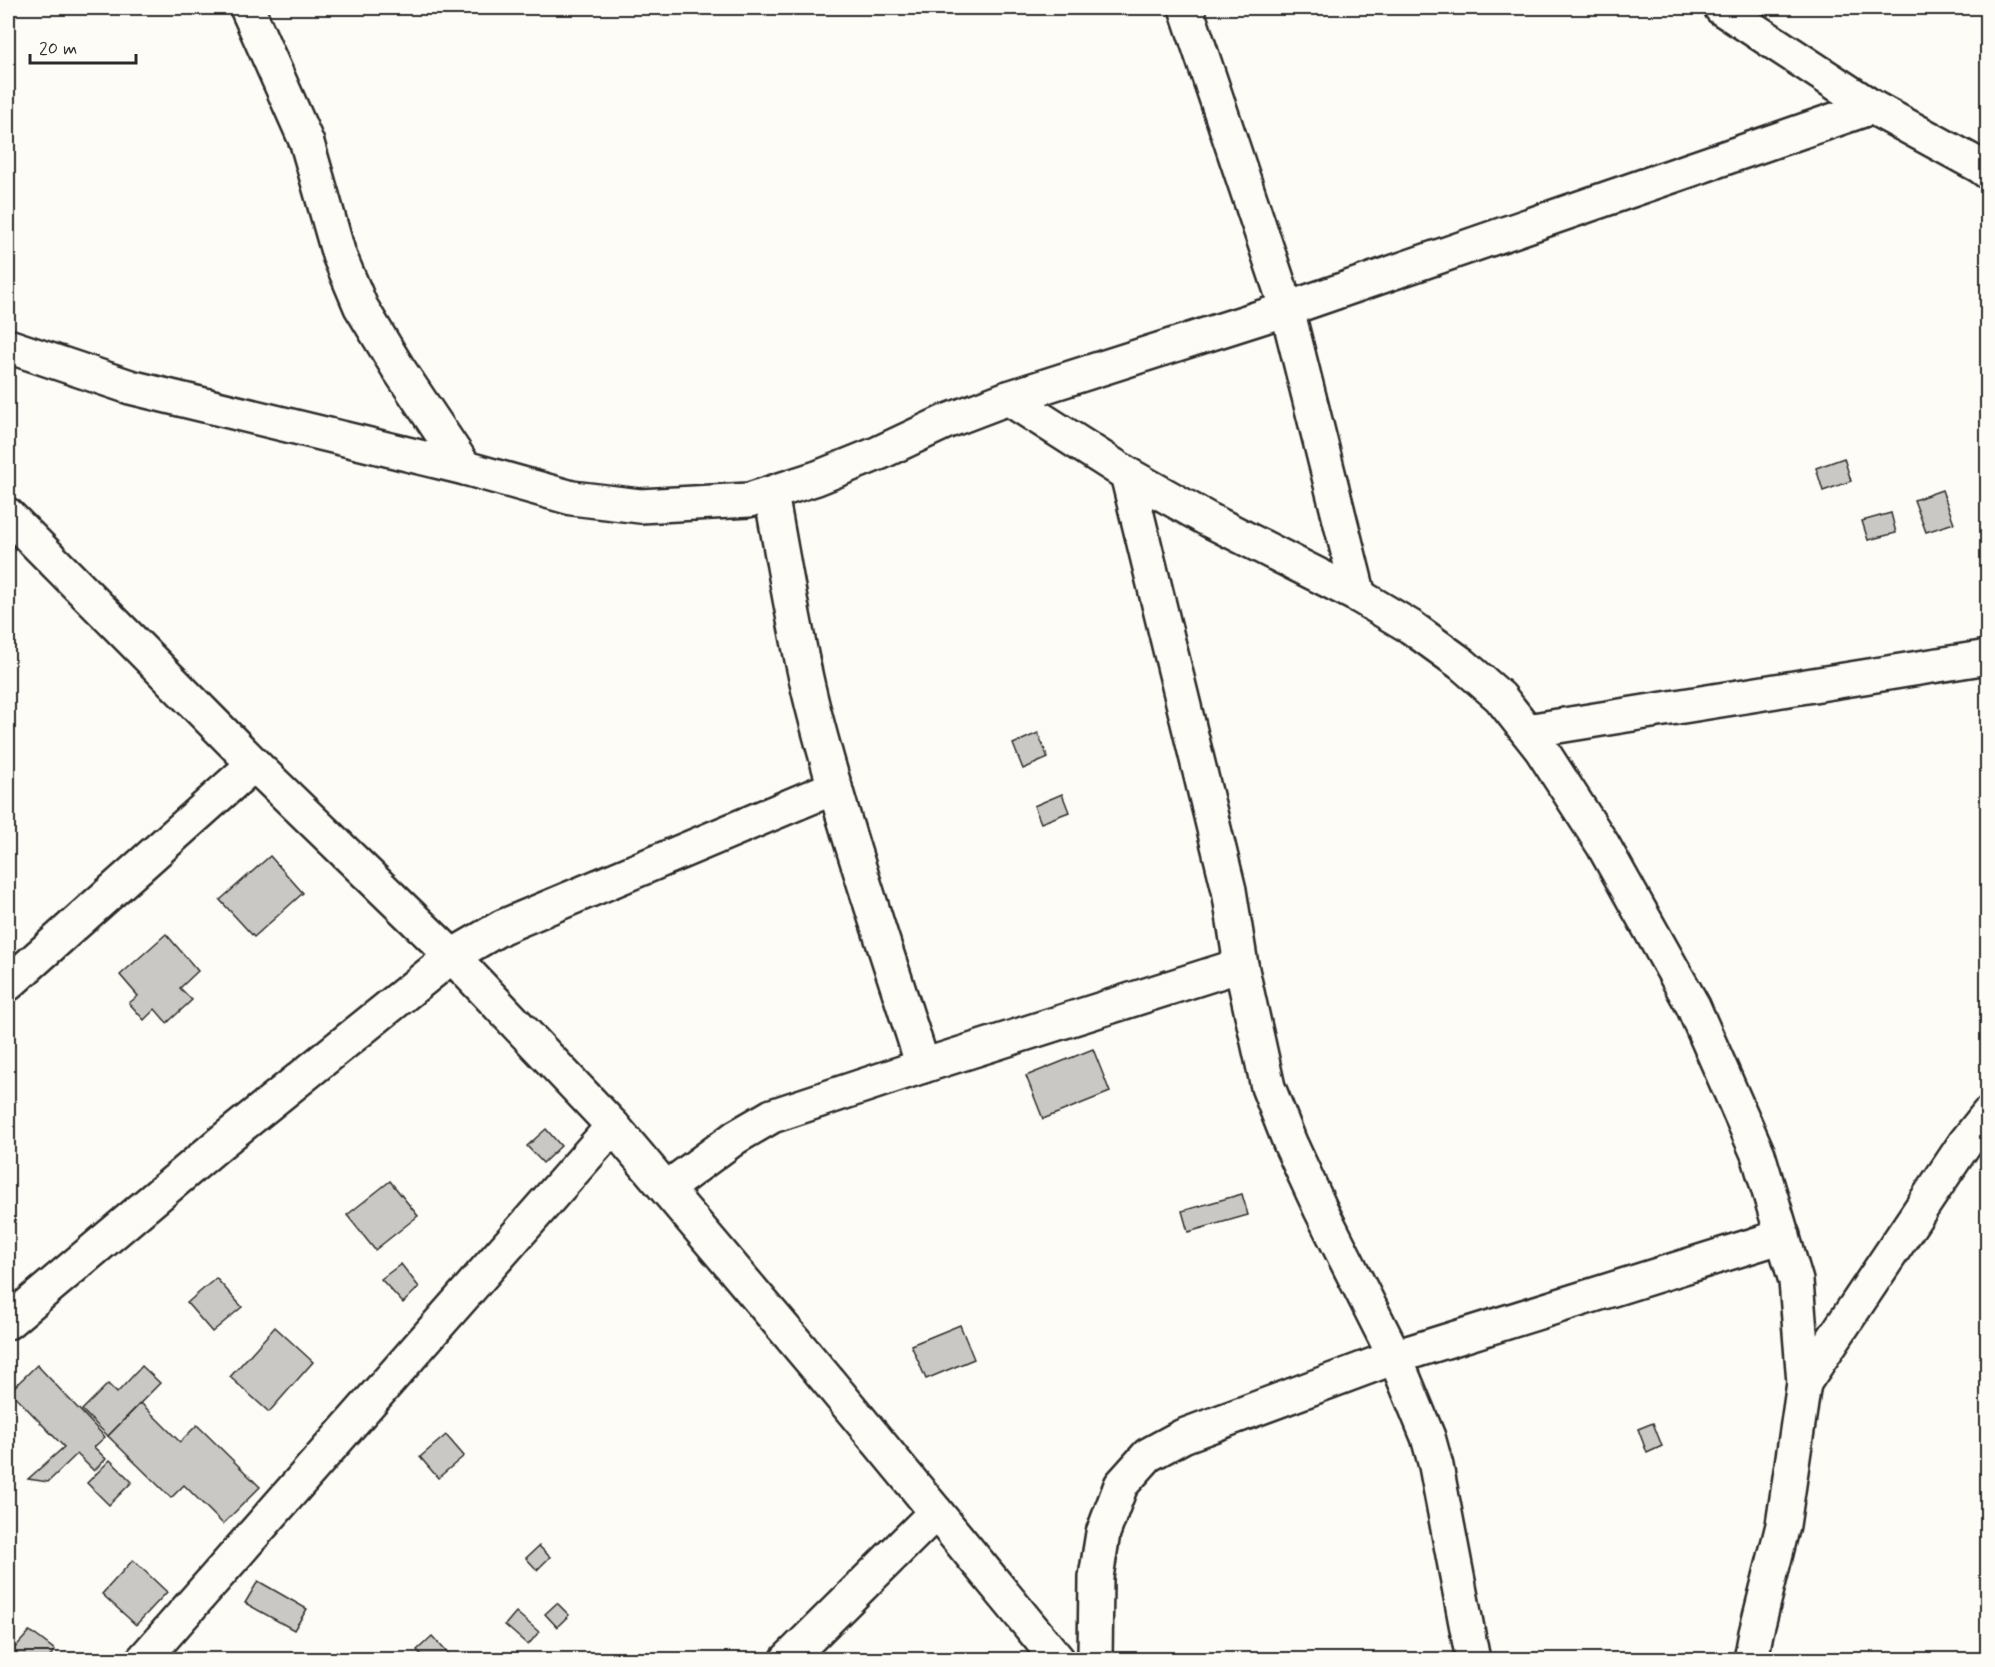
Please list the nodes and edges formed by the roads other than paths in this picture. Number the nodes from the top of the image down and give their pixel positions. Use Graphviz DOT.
graph roads {
  1 [pos="247,8"];
  2 [pos="1186,8"];
  3 [pos="1721,8"];
  4 [pos="1872,107"];
  5 [pos="1988,172"];
  6 [pos="1287,309"];
  7 [pos="8,346"];
  8 [pos="1008,398"];
  9 [pos="465,468"];
  10 [pos="1127,474"];
  11 [pos="771,494"];
  12 [pos="8,515"];
  13 [pos="1359,596"];
  14 [pos="1988,657"];
  15 [pos="1527,731"];
  16 [pos="254,764"];
  17 [pos="835,787"];
  18 [pos="452,956"];
  19 [pos="1241,965"];
  20 [pos="8,984"];
  21 [pos="923,1066"];
  22 [pos="1988,1114"];
  23 [pos="613,1126"];
  24 [pos="667,1188"];
  25 [pos="1783,1236"];
  26 [pos="8,1322"];
  27 [pos="1395,1357"];
  28 [pos="1804,1383"];
  29 [pos="936,1512"];
  30 [pos="143,1659"];
  31 [pos="787,1659"];
  32 [pos="1058,1659"];
  33 [pos="1095,1659"];
  34 [pos="1473,1659"];
  35 [pos="1751,1659"];
  1 -- 9 [label="street"];
  2 -- 6 [label="street"];
  3 -- 4 [label="street"];
  4 -- 5 [label="street"];
  4 -- 6 [label="street"];
  6 -- 8 [label="street"];
  6 -- 13 [label="street"];
  7 -- 9 [label="street"];
  8 -- 10 [label="street"];
  8 -- 11 [label="street"];
  9 -- 11 [label="street"];
  10 -- 13 [label="street"];
  10 -- 19 [label="street"];
  11 -- 17 [label="street"];
  12 -- 16 [label="street"];
  13 -- 15 [label="street"];
  14 -- 15 [label="street"];
  15 -- 25 [label="street"];
  16 -- 18 [label="street"];
  16 -- 20 [label="street"];
  17 -- 18 [label="street"];
  17 -- 21 [label="street"];
  18 -- 23 [label="street"];
  18 -- 26 [label="street"];
  19 -- 21 [label="street"];
  19 -- 27 [label="street"];
  21 -- 24 [label="street"];
  22 -- 28 [label="street"];
  23 -- 24 [label="street"];
  23 -- 30 [label="street"];
  24 -- 29 [label="street"];
  25 -- 27 [label="street"];
  25 -- 28 [label="street"];
  27 -- 33 [label="street"];
  27 -- 34 [label="street"];
  28 -- 35 [label="street"];
  29 -- 31 [label="street"];
  29 -- 32 [label="street"];
}
